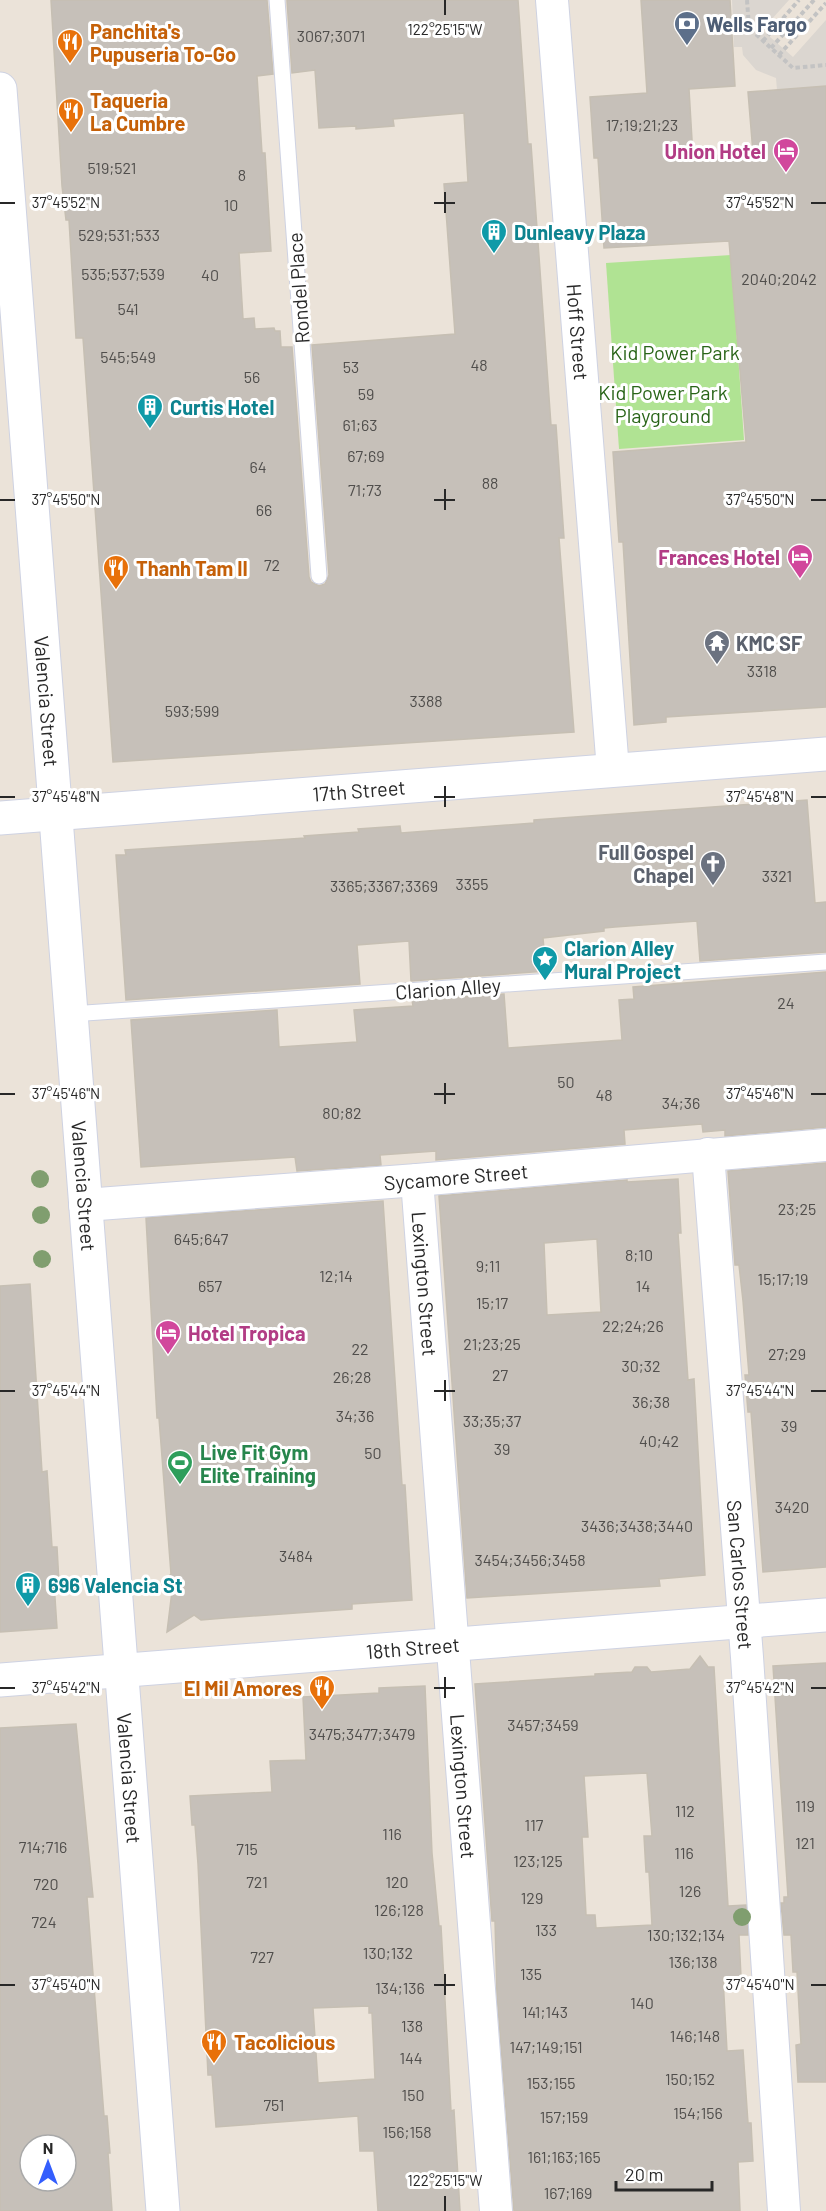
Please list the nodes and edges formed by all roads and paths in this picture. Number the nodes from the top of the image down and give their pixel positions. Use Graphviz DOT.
graph roads {
  1 [pos="277,0"];
  2 [pos="552,0"];
  3 [pos="747,0"];
  4 [pos="799,0"];
  5 [pos="814,0"];
  6 [pos="826,3"];
  7 [pos="763,40"];
  8 [pos="771,48"];
  9 [pos="779,56"];
  10 [pos="826,65"];
  11 [pos="0,89"];
  12 [pos="319,576"];
  13 [pos="826,754"];
  14 [pos="613,770"];
  15 [pos="55,813"];
  16 [pos="0,818"];
  17 [pos="826,962"];
  18 [pos="70,1014"];
  19 [pos="826,1145"];
  20 [pos="708,1154"];
  21 [pos="417,1180"];
  22 [pos="85,1205"];
  23 [pos="826,1615"];
  24 [pos="744,1623"];
  25 [pos="453,1645"];
  26 [pos="122,1670"];
  27 [pos="0,1680"];
  28 [pos="163,2211"];
  29 [pos="496,2211"];
  30 [pos="784,2211"];
  1 -- 12 [label="lane, Rondel Place"];
  2 -- 14 [label="street, Hoff Street"];
  3 -- 7 [label="path"];
  4 -- 7 [label="path"];
  5 -- 8 [label="path"];
  6 -- 9 [label="path"];
  7 -- 8 [label="path"];
  8 -- 9 [label="path"];
  9 -- 10 [label="path"];
  11 -- 15 [label="street, Valencia Street"];
  13 -- 14 [label="street, 17th Street"];
  14 -- 15 [label="street, 17th Street"];
  15 -- 16 [label="street, 17th Street"];
  15 -- 18 [label="street, Valencia Street"];
  17 -- 18 [label="lane, Clarion Alley"];
  18 -- 22 [label="street, Valencia Street"];
  19 -- 20 [label="street, Sycamore Street"];
  20 -- 21 [label="street, Sycamore Street"];
  20 -- 24 [label="street, San Carlos Street"];
  21 -- 22 [label="street, Sycamore Street"];
  21 -- 25 [label="street, Lexington Street"];
  22 -- 26 [label="street, Valencia Street"];
  23 -- 24 [label="street, 18th Street"];
  24 -- 25 [label="street, 18th Street"];
  24 -- 30 [label="street, San Carlos Street"];
  25 -- 26 [label="street, 18th Street"];
  25 -- 29 [label="street, Lexington Street"];
  26 -- 27 [label="street, 18th Street"];
  26 -- 28 [label="street, Valencia Street"];
}
